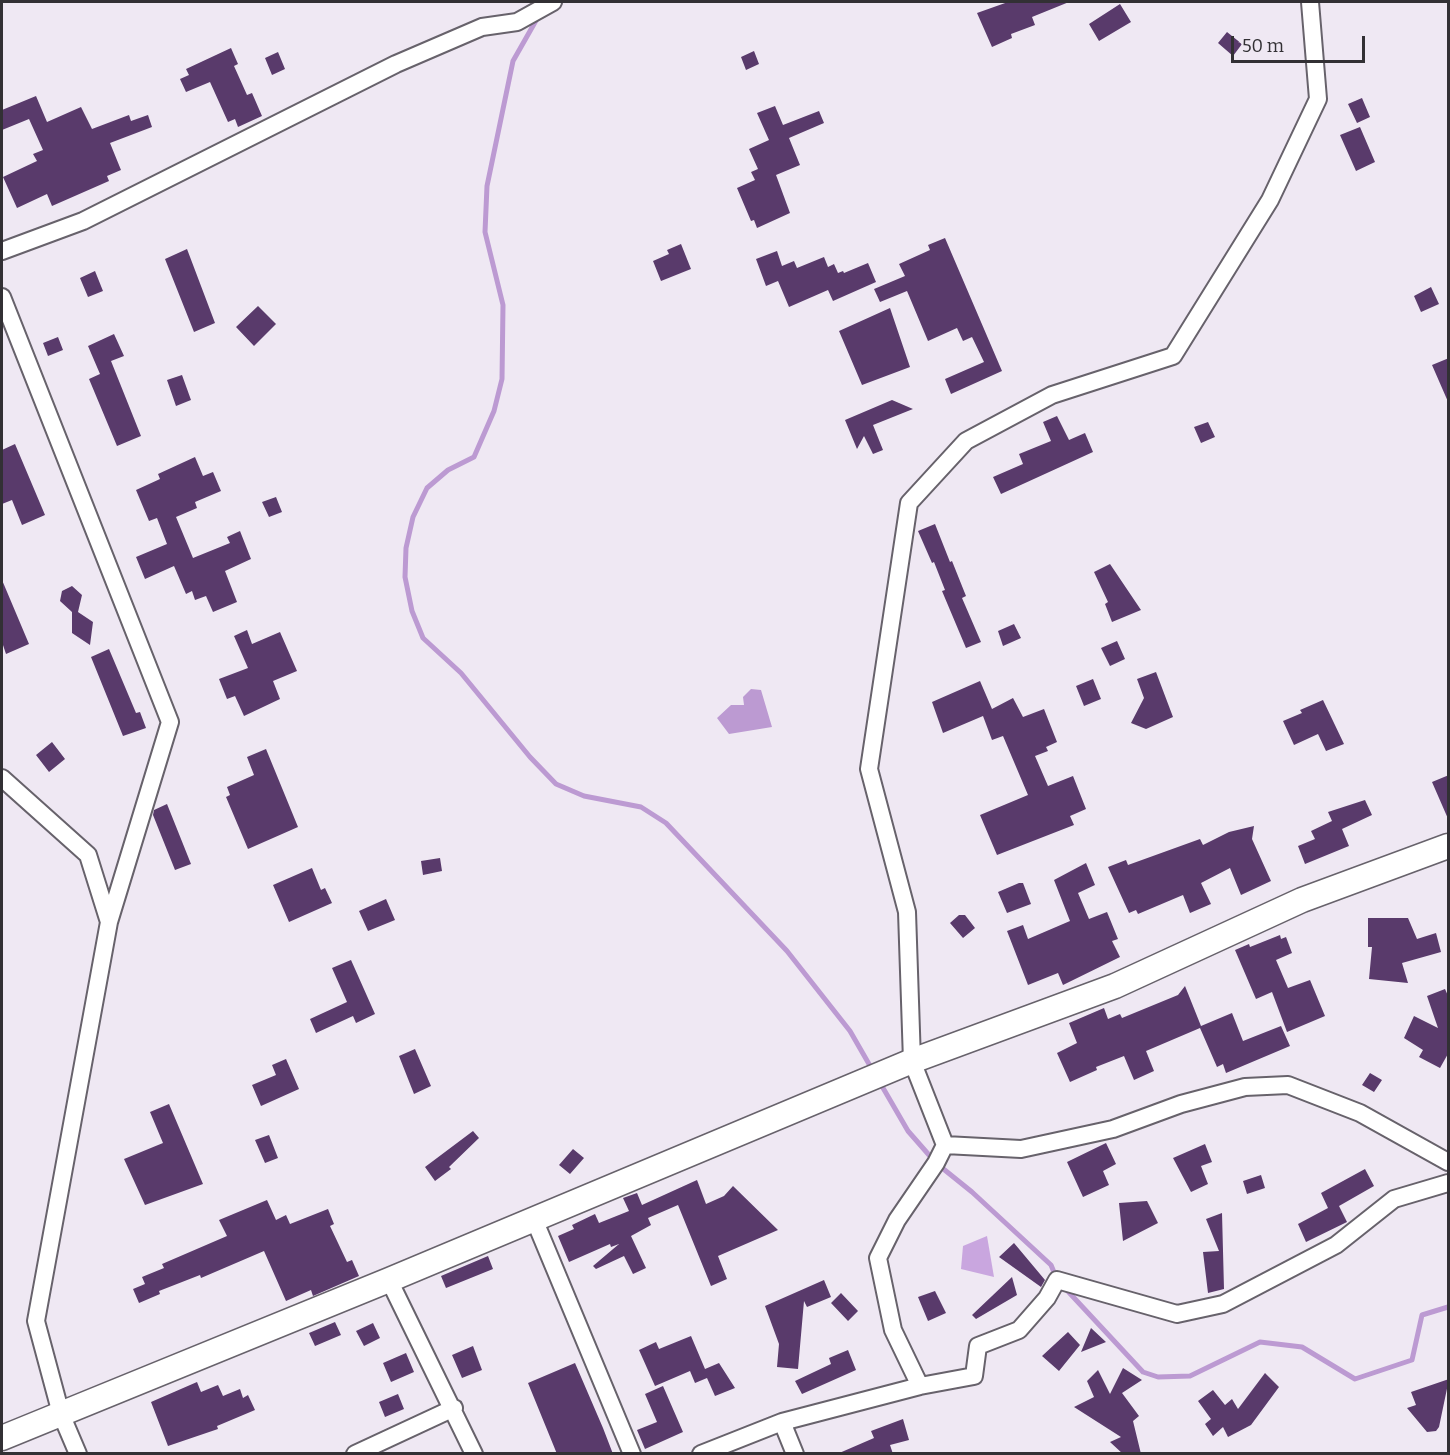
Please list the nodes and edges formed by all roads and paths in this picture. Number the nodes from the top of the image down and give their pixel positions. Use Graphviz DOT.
graph roads {
  1 [pos="553,2"];
  2 [pos="1310,2"];
  3 [pos="2,251"];
  4 [pos="2,297"];
  5 [pos="2,778"];
  6 [pos="1448,847"];
  7 [pos="109,922"];
  8 [pos="912,1061"];
  9 [pos="945,1145"];
  10 [pos="1449,1162"];
  11 [pos="1449,1183"];
  12 [pos="534,1219"];
  13 [pos="389,1280"];
  14 [pos="920,1386"];
  15 [pos="454,1408"];
  16 [pos="61,1414"];
  17 [pos="782,1422"];
  18 [pos="2,1438"];
  19 [pos="78,1454"];
  20 [pos="355,1454"];
  21 [pos="474,1454"];
  22 [pos="632,1454"];
  23 [pos="701,1454"];
  24 [pos="795,1454"];
  1 -- 3 [label="street"];
  2 -- 8 [label="street"];
  4 -- 7 [label="street"];
  5 -- 7 [label="street"];
  6 -- 8 [label="street"];
  7 -- 16 [label="street"];
  8 -- 9 [label="street"];
  8 -- 12 [label="street"];
  9 -- 10 [label="street"];
  9 -- 14 [label="street"];
  11 -- 14 [label="street"];
  12 -- 13 [label="street"];
  12 -- 22 [label="street"];
  13 -- 15 [label="street"];
  13 -- 16 [label="street"];
  14 -- 17 [label="street"];
  15 -- 20 [label="street"];
  15 -- 21 [label="street"];
  16 -- 18 [label="street"];
  16 -- 19 [label="street"];
  17 -- 23 [label="street"];
  17 -- 24 [label="street"];
}
